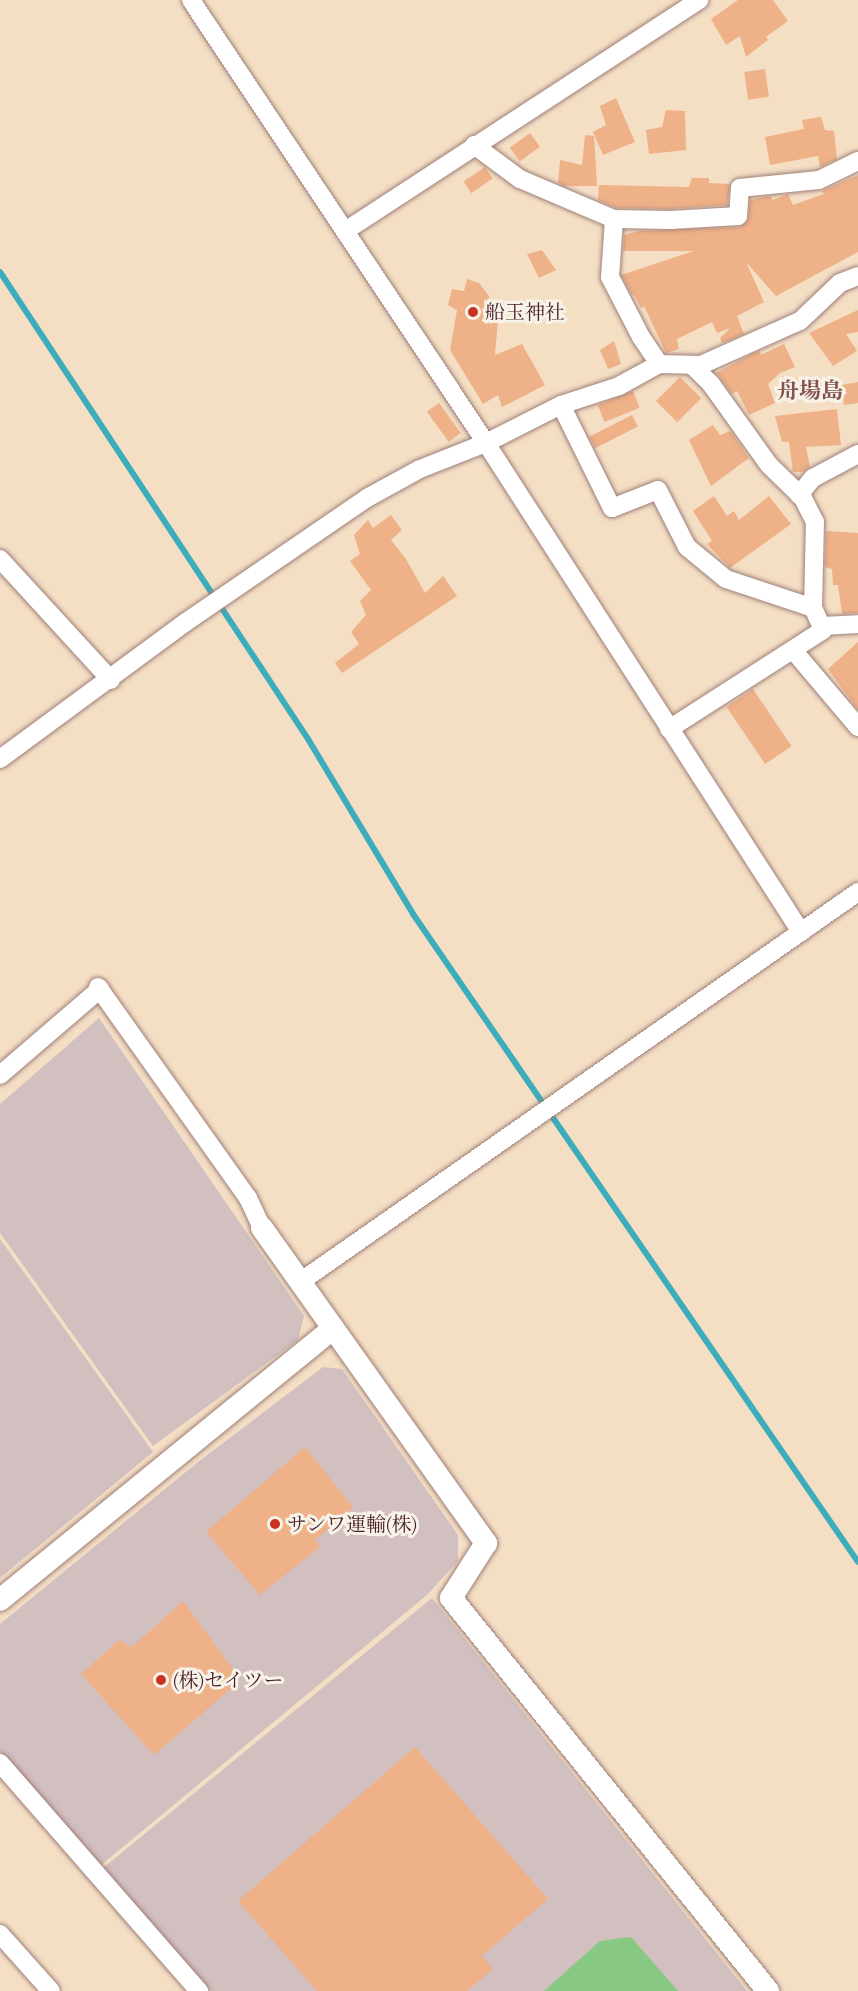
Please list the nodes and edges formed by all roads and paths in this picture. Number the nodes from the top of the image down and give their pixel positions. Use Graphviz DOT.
graph roads {
  1 [pos="191,0"];
  2 [pos="699,0"];
  3 [pos="474,146"];
  4 [pos="858,161"];
  5 [pos="614,219"];
  6 [pos="345,231"];
  7 [pos="858,276"];
  8 [pos="659,364"];
  9 [pos="693,366"];
  10 [pos="561,405"];
  11 [pos="486,443"];
  12 [pos="858,454"];
  13 [pos="799,495"];
  14 [pos="0,559"];
  15 [pos="813,608"];
  16 [pos="858,624"];
  17 [pos="822,626"];
  18 [pos="793,650"];
  19 [pos="111,680"];
  20 [pos="858,727"];
  21 [pos="669,729"];
  22 [pos="0,759"];
  23 [pos="858,892"];
  24 [pos="801,932"];
  25 [pos="0,1075"];
  26 [pos="262,1228"];
  27 [pos="300,1282"];
  28 [pos="333,1328"];
  29 [pos="0,1600"];
  30 [pos="0,1763"];
  31 [pos="0,1934"];
  32 [pos="51,1991"];
  33 [pos="199,1991"];
  34 [pos="768,1991"];
  1 -- 6 [label="street"];
  2 -- 3 [label="street"];
  3 -- 5 [label="street"];
  3 -- 6 [label="street"];
  4 -- 5 [label="street"];
  5 -- 8 [label="street"];
  6 -- 11 [label="street"];
  7 -- 9 [label="street"];
  8 -- 9 [label="street"];
  8 -- 10 [label="street"];
  9 -- 13 [label="street"];
  10 -- 11 [label="street"];
  10 -- 15 [label="street"];
  11 -- 19 [label="street"];
  11 -- 21 [label="street"];
  12 -- 13 [label="street"];
  13 -- 15 [label="street"];
  14 -- 19 [label="street"];
  15 -- 17 [label="street"];
  16 -- 17 [label="street"];
  17 -- 18 [label="street"];
  18 -- 20 [label="street"];
  18 -- 21 [label="street"];
  19 -- 22 [label="street"];
  21 -- 24 [label="street"];
  23 -- 24 [label="street"];
  24 -- 27 [label="street"];
  25 -- 26 [label="street"];
  26 -- 27 [label="street"];
  27 -- 28 [label="street"];
  28 -- 29 [label="street"];
  28 -- 34 [label="street"];
  30 -- 33 [label="street"];
  31 -- 32 [label="street"];
}
